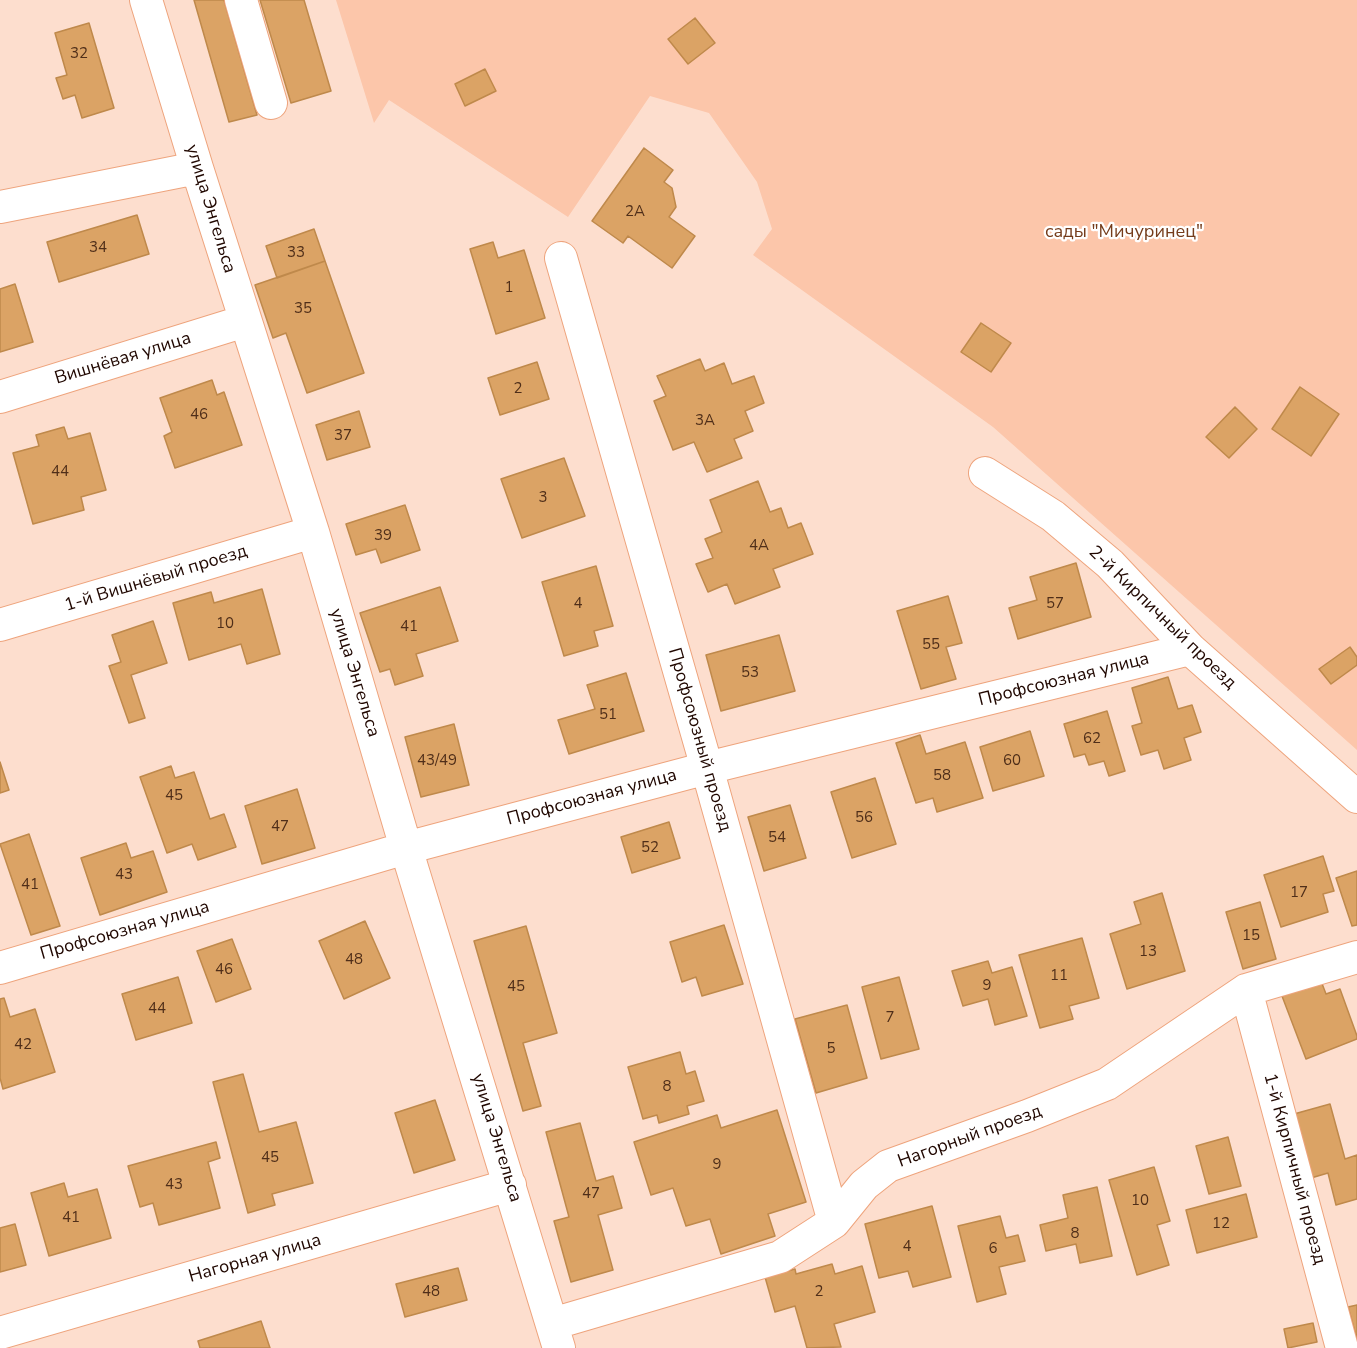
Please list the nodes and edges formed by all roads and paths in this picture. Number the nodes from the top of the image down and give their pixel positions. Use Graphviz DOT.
graph roads {
  1 [pos="146,0"];
  2 [pos="241,0"];
  3 [pos="272,103"];
  4 [pos="197,168"];
  5 [pos="0,207"];
  6 [pos="561,258"];
  7 [pos="245,321"];
  8 [pos="0,397"];
  9 [pos="985,473"];
  10 [pos="312,532"];
  11 [pos="0,625"];
  12 [pos="1190,649"];
  13 [pos="707,768"];
  14 [pos="1357,797"];
  15 [pos="406,848"];
  16 [pos="1357,957"];
  17 [pos="0,968"];
  18 [pos="1246,990"];
  19 [pos="510,1185"];
  20 [pos="834,1222"];
  21 [pos="0,1333"];
  22 [pos="556,1336"];
  23 [pos="1342,1348"];
  1 -- 4 [label="street, улица Энгельса"];
  2 -- 3 [label="street"];
  4 -- 5 [label="street"];
  4 -- 7 [label="street, улица Энгельса"];
  6 -- 13 [label="street, Профсоюзный проезд"];
  7 -- 8 [label="street, Вишнёвая улица"];
  7 -- 10 [label="street, улица Энгельса"];
  9 -- 12 [label="street, 2-й Кирпичный проезд"];
  10 -- 11 [label="street, 1-й Вишнёвый проезд"];
  10 -- 15 [label="street, улица Энгельса"];
  12 -- 13 [label="street, Профсоюзная улица"];
  12 -- 14 [label="street, 2-й Кирпичный проезд"];
  13 -- 15 [label="street, Профсоюзная улица"];
  13 -- 20 [label="street, Профсоюзный проезд"];
  15 -- 17 [label="street, Профсоюзная улица"];
  15 -- 19 [label="street, улица Энгельса"];
  16 -- 18 [label="street, Нагорный проезд"];
  18 -- 20 [label="street, Нагорный проезд"];
  18 -- 23 [label="street, 1-й Кирпичный проезд"];
  19 -- 21 [label="street, Нагорная улица"];
  19 -- 22 [label="street, улица Энгельса"];
  20 -- 22 [label="street, Нагорный проезд"];
}
